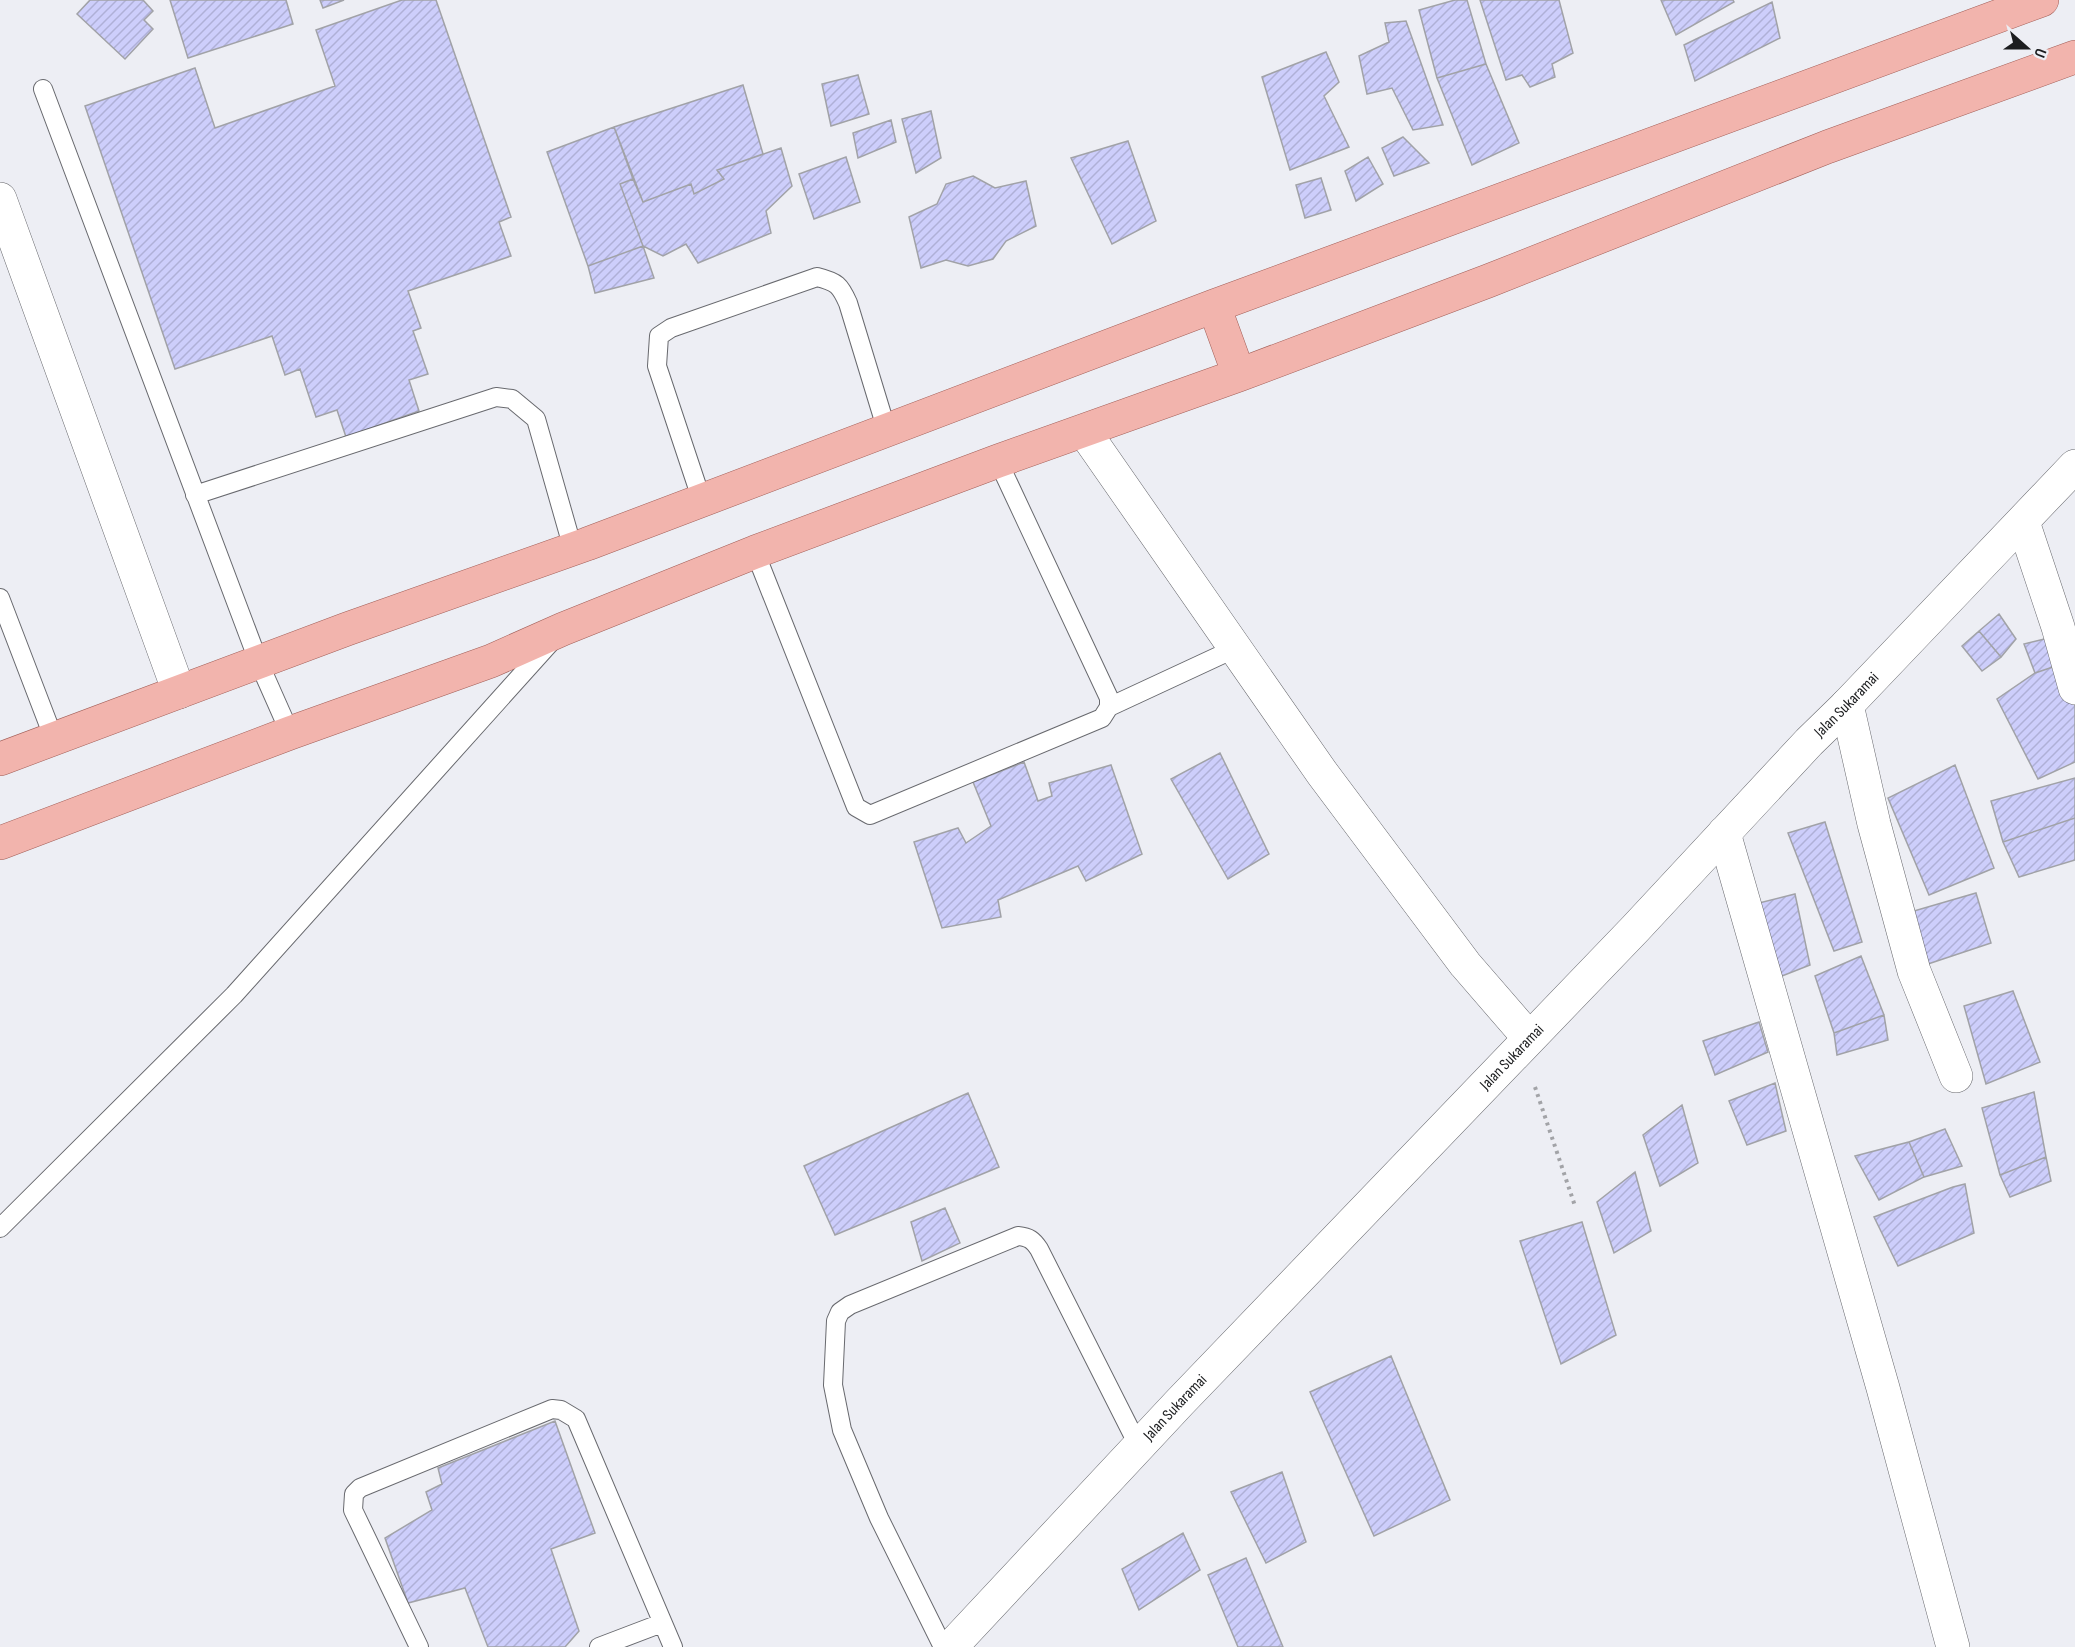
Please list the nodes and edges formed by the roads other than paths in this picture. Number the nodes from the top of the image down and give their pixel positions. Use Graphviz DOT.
graph roads {
  1 [pos="2042,0"];
  2 [pos="2075,57"];
  3 [pos="43,89"];
  4 [pos="0,199"];
  5 [pos="1214,306"];
  6 [pos="1239,375"];
  7 [pos="887,431"];
  8 [pos="1084,431"];
  9 [pos="998,461"];
  10 [pos="2075,466"];
  11 [pos="195,495"];
  12 [pos="702,501"];
  13 [pos="2023,522"];
  14 [pos="573,549"];
  15 [pos="755,552"];
  16 [pos="0,598"];
  17 [pos="563,629"];
  18 [pos="1236,648"];
  19 [pos="259,663"];
  20 [pos="2075,688"];
  21 [pos="179,692"];
  22 [pos="1847,705"];
  23 [pos="1109,707"];
  24 [pos="290,733"];
  25 [pos="54,740"];
  26 [pos="0,759"];
  27 [pos="1724,833"];
  28 [pos="0,843"];
  29 [pos="1528,1038"];
  30 [pos="1956,1076"];
  31 [pos="0,1228"];
  32 [pos="1139,1447"];
  33 [pos="662,1623"];
  34 [pos="419,1647"];
  35 [pos="599,1647"];
  36 [pos="673,1647"];
  37 [pos="943,1647"];
  38 [pos="951,1647"];
  39 [pos="1953,1647"];
  1 -- 5 [label="main road"];
  2 -- 6 [label="main road"];
  3 -- 11 [label="lane"];
  4 -- 21 [label="street"];
  5 -- 6 [label="main road"];
  5 -- 7 [label="main road"];
  6 -- 8 [label="main road"];
  7 -- 12 [label="main road"];
  7 -- 12 [label="lane"];
  8 -- 9 [label="main road"];
  8 -- 18 [label="street"];
  9 -- 15 [label="main road"];
  9 -- 23 [label="lane"];
  10 -- 13 [label="street, Jalan Sukaramai"];
  11 -- 14 [label="lane"];
  11 -- 19 [label="lane"];
  12 -- 14 [label="main road"];
  13 -- 20 [label="street"];
  13 -- 22 [label="street, Jalan Sukaramai"];
  14 -- 19 [label="main road"];
  15 -- 17 [label="main road"];
  15 -- 23 [label="lane"];
  16 -- 25 [label="lane"];
  17 -- 24 [label="main road"];
  17 -- 31 [label="lane"];
  18 -- 23 [label="lane"];
  18 -- 29 [label="street"];
  19 -- 21 [label="main road"];
  19 -- 24 [label="lane"];
  21 -- 25 [label="main road"];
  22 -- 27 [label="street, Jalan Sukaramai"];
  22 -- 30 [label="street"];
  24 -- 28 [label="main road"];
  25 -- 26 [label="main road"];
  27 -- 29 [label="street, Jalan Sukaramai"];
  27 -- 39 [label="street"];
  29 -- 32 [label="street, Jalan Sukaramai"];
  32 -- 37 [label="lane"];
  32 -- 38 [label="street, Jalan Sukaramai"];
  33 -- 34 [label="lane"];
  33 -- 35 [label="lane"];
  33 -- 36 [label="lane"];
}
